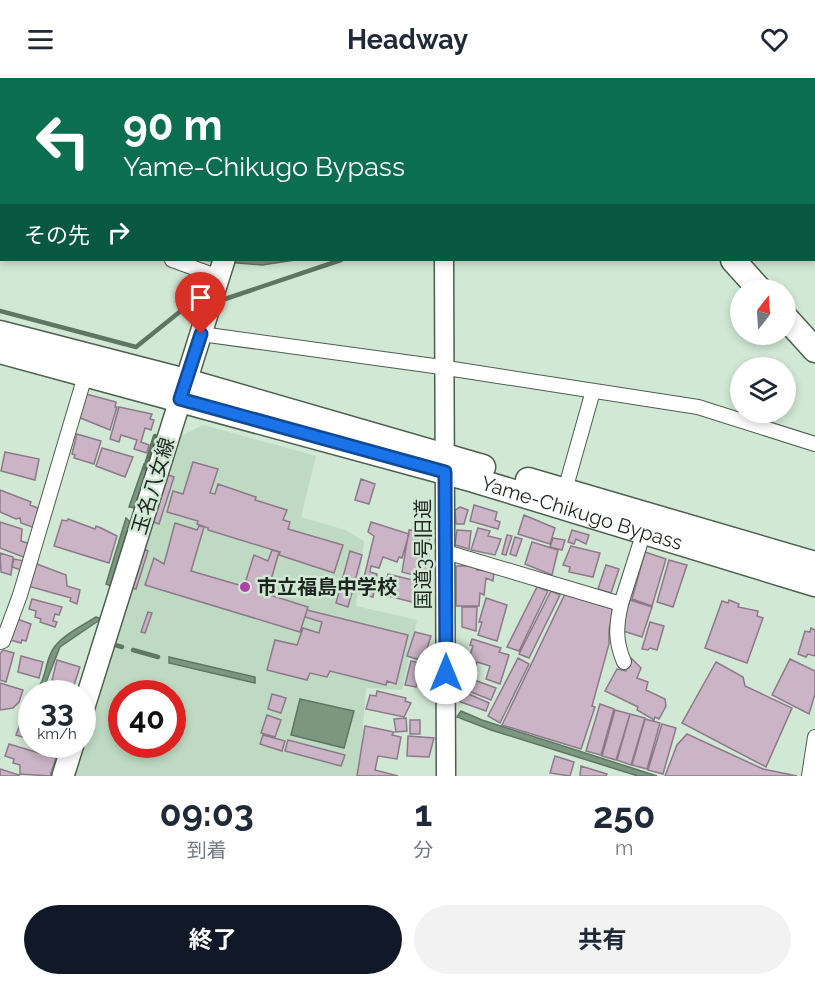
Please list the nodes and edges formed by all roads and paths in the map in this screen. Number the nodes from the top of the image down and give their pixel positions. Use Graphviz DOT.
graph roads {
  1 [pos="179,261"];
  2 [pos="444,261"];
  3 [pos="734,261"];
  4 [pos="222,267"];
  5 [pos="750,279"];
  6 [pos="796,329"];
  7 [pos="0,333"];
  8 [pos="201,334"];
  9 [pos="815,350"];
  10 [pos="0,351"];
  11 [pos="444,368"];
  12 [pos="82,386"];
  13 [pos="183,390"];
  14 [pos="593,391"];
  15 [pos="815,444"];
  16 [pos="445,463"];
  17 [pos="565,490"];
  18 [pos="640,544"];
  19 [pos="446,552"];
  20 [pos="815,564"];
  21 [pos="815,584"];
  22 [pos="621,604"];
  23 [pos="0,642"];
  24 [pos="624,662"];
  25 [pos="92,680"];
  26 [pos="815,737"];
  27 [pos="69,758"];
  28 [pos="63,776"];
  29 [pos="446,776"];
  30 [pos="809,776"];
  1 -- 4 [label="street"];
  2 -- 11 [label="street, 国道3号旧道"];
  3 -- 5 [label="highway"];
  4 -- 8 [label="main road, 玉名八女線"];
  6 -- 9 [label="highway"];
  7 -- 13 [label="highway, Yame-Chikugo Bypass"];
  8 -- 11 [label="street"];
  8 -- 13 [label="main road, 玉名八女線"];
  10 -- 13 [label="highway, Yame-Chikugo Bypass"];
  11 -- 14 [label="street"];
  11 -- 16 [label="street, 国道3号旧道"];
  12 -- 23 [label="street"];
  13 -- 16 [label="highway, Yame-Chikugo Bypass"];
  13 -- 25 [label="main road, 玉名八女線"];
  14 -- 15 [label="street"];
  14 -- 17 [label="street"];
  16 -- 17 [label="highway, Yame-Chikugo Bypass"];
  16 -- 19 [label="street, 国道3号旧道"];
  16 -- 21 [label="highway, Yame-Chikugo Bypass"];
  17 -- 20 [label="highway, Yame-Chikugo Bypass"];
  18 -- 22 [label="street"];
  19 -- 22 [label="street"];
  19 -- 29 [label="street, 国道3号旧道"];
  22 -- 24 [label="street"];
  26 -- 30 [label="street"];
  27 -- 28 [label="main road"];
}
